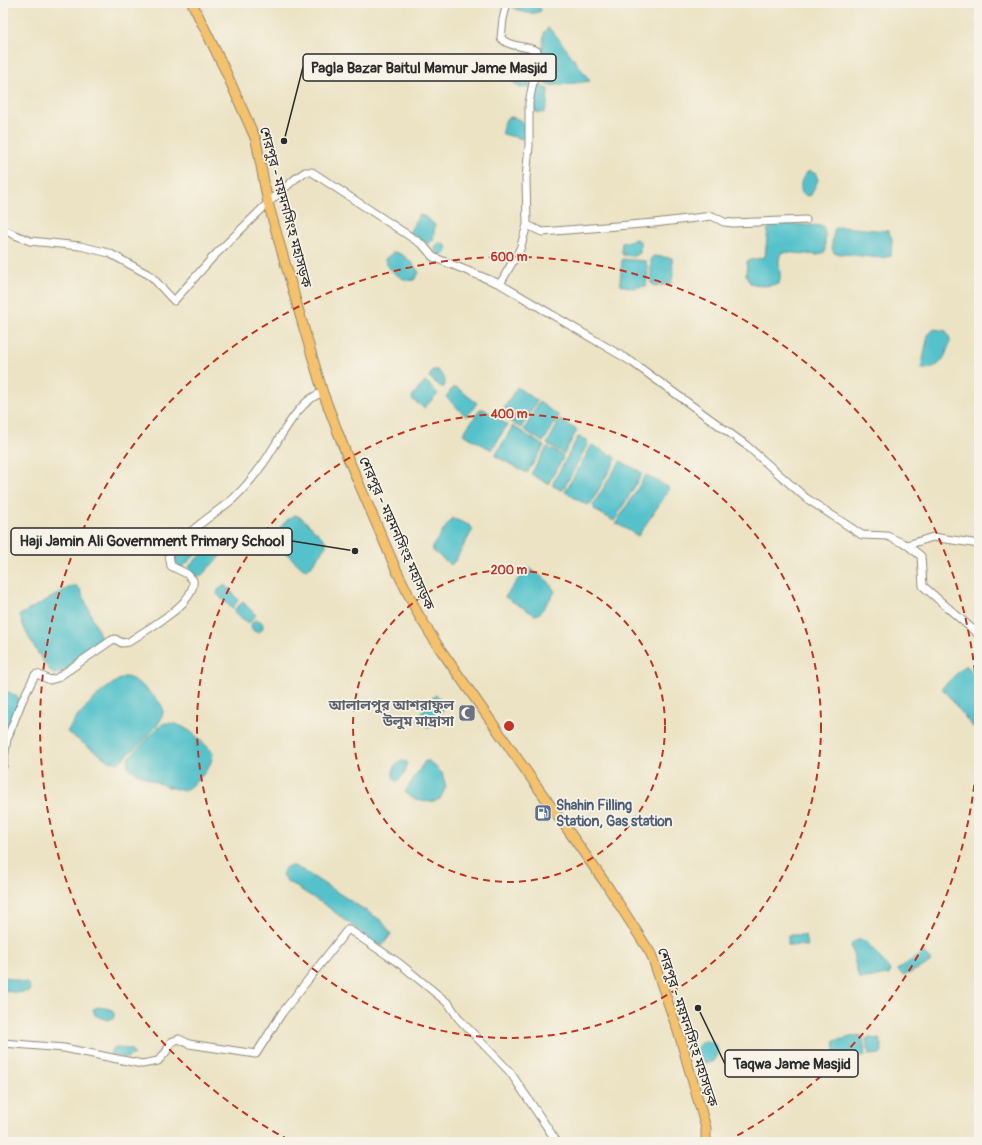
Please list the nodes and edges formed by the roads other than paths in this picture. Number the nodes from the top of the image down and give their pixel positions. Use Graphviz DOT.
graph roads {
  1 [pos="192,3"];
  2 [pos="507,3"];
  3 [pos="268,203"];
  4 [pos="806,220"];
  5 [pos="527,225"];
  6 [pos="3,230"];
  7 [pos="500,284"];
  8 [pos="323,393"];
  9 [pos="979,544"];
  10 [pos="907,546"];
  11 [pos="979,635"];
  12 [pos="3,766"];
  13 [pos="3,1043"];
  14 [pos="557,1142"];
  15 [pos="706,1142"];
  1 -- 3 [label="main road, শেরপুর - ময়মনসিংহ মহাসড়ক"];
  2 -- 5 [label="street"];
  3 -- 6 [label="street"];
  3 -- 7 [label="street"];
  3 -- 8 [label="main road, শেরপুর - ময়মনসিংহ মহাসড়ক"];
  4 -- 5 [label="street"];
  5 -- 7 [label="street"];
  7 -- 10 [label="street"];
  8 -- 12 [label="street"];
  8 -- 15 [label="main road, শেরপুর - ময়মনসিংহ মহাসড়ক"];
  9 -- 10 [label="street"];
  10 -- 11 [label="street"];
  13 -- 14 [label="street"];
}
